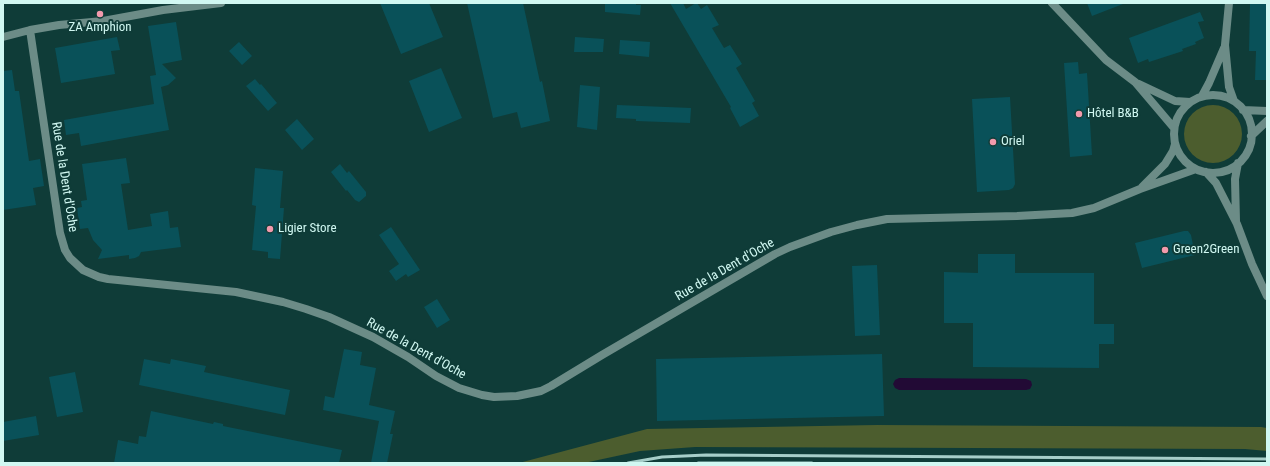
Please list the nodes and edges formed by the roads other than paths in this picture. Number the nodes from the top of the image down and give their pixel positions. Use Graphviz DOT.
graph roads {
  1 [pos="221,3"];
  2 [pos="1052,3"];
  3 [pos="1229,3"];
  4 [pos="30,30"];
  5 [pos="3,37"];
  6 [pos="1225,45"];
  7 [pos="1135,82"];
  8 [pos="1202,96"];
  9 [pos="1234,101"];
  10 [pos="1190,102"];
  11 [pos="1243,110"];
  12 [pos="1267,111"];
  13 [pos="1267,121"];
  14 [pos="1174,128"];
  15 [pos="1251,136"];
  16 [pos="1175,144"];
  17 [pos="1238,163"];
  18 [pos="1196,169"];
  19 [pos="1206,172"];
  20 [pos="1140,189"];
  21 [pos="1237,224"];
  22 [pos="1267,296"];
  1 -- 4 [label="street"];
  2 -- 7 [label="street"];
  3 -- 6 [label="street"];
  4 -- 5 [label="street"];
  4 -- 20 [label="street, Rue de la Dent d'Oche"];
  6 -- 8 [label="street"];
  6 -- 9 [label="street"];
  7 -- 10 [label="street"];
  7 -- 14 [label="street"];
  8 -- 9 [label="street"];
  8 -- 10 [label="street"];
  9 -- 11 [label="street"];
  10 -- 14 [label="street"];
  11 -- 12 [label="street"];
  11 -- 15 [label="street"];
  13 -- 15 [label="street"];
  14 -- 16 [label="street"];
  15 -- 17 [label="street"];
  16 -- 18 [label="street"];
  16 -- 20 [label="street, Rue de la Dent d'Oche"];
  17 -- 19 [label="street"];
  17 -- 21 [label="street"];
  18 -- 19 [label="street"];
  18 -- 20 [label="street, Rue de la Dent d'Oche"];
  19 -- 21 [label="street"];
  21 -- 22 [label="street"];
}
